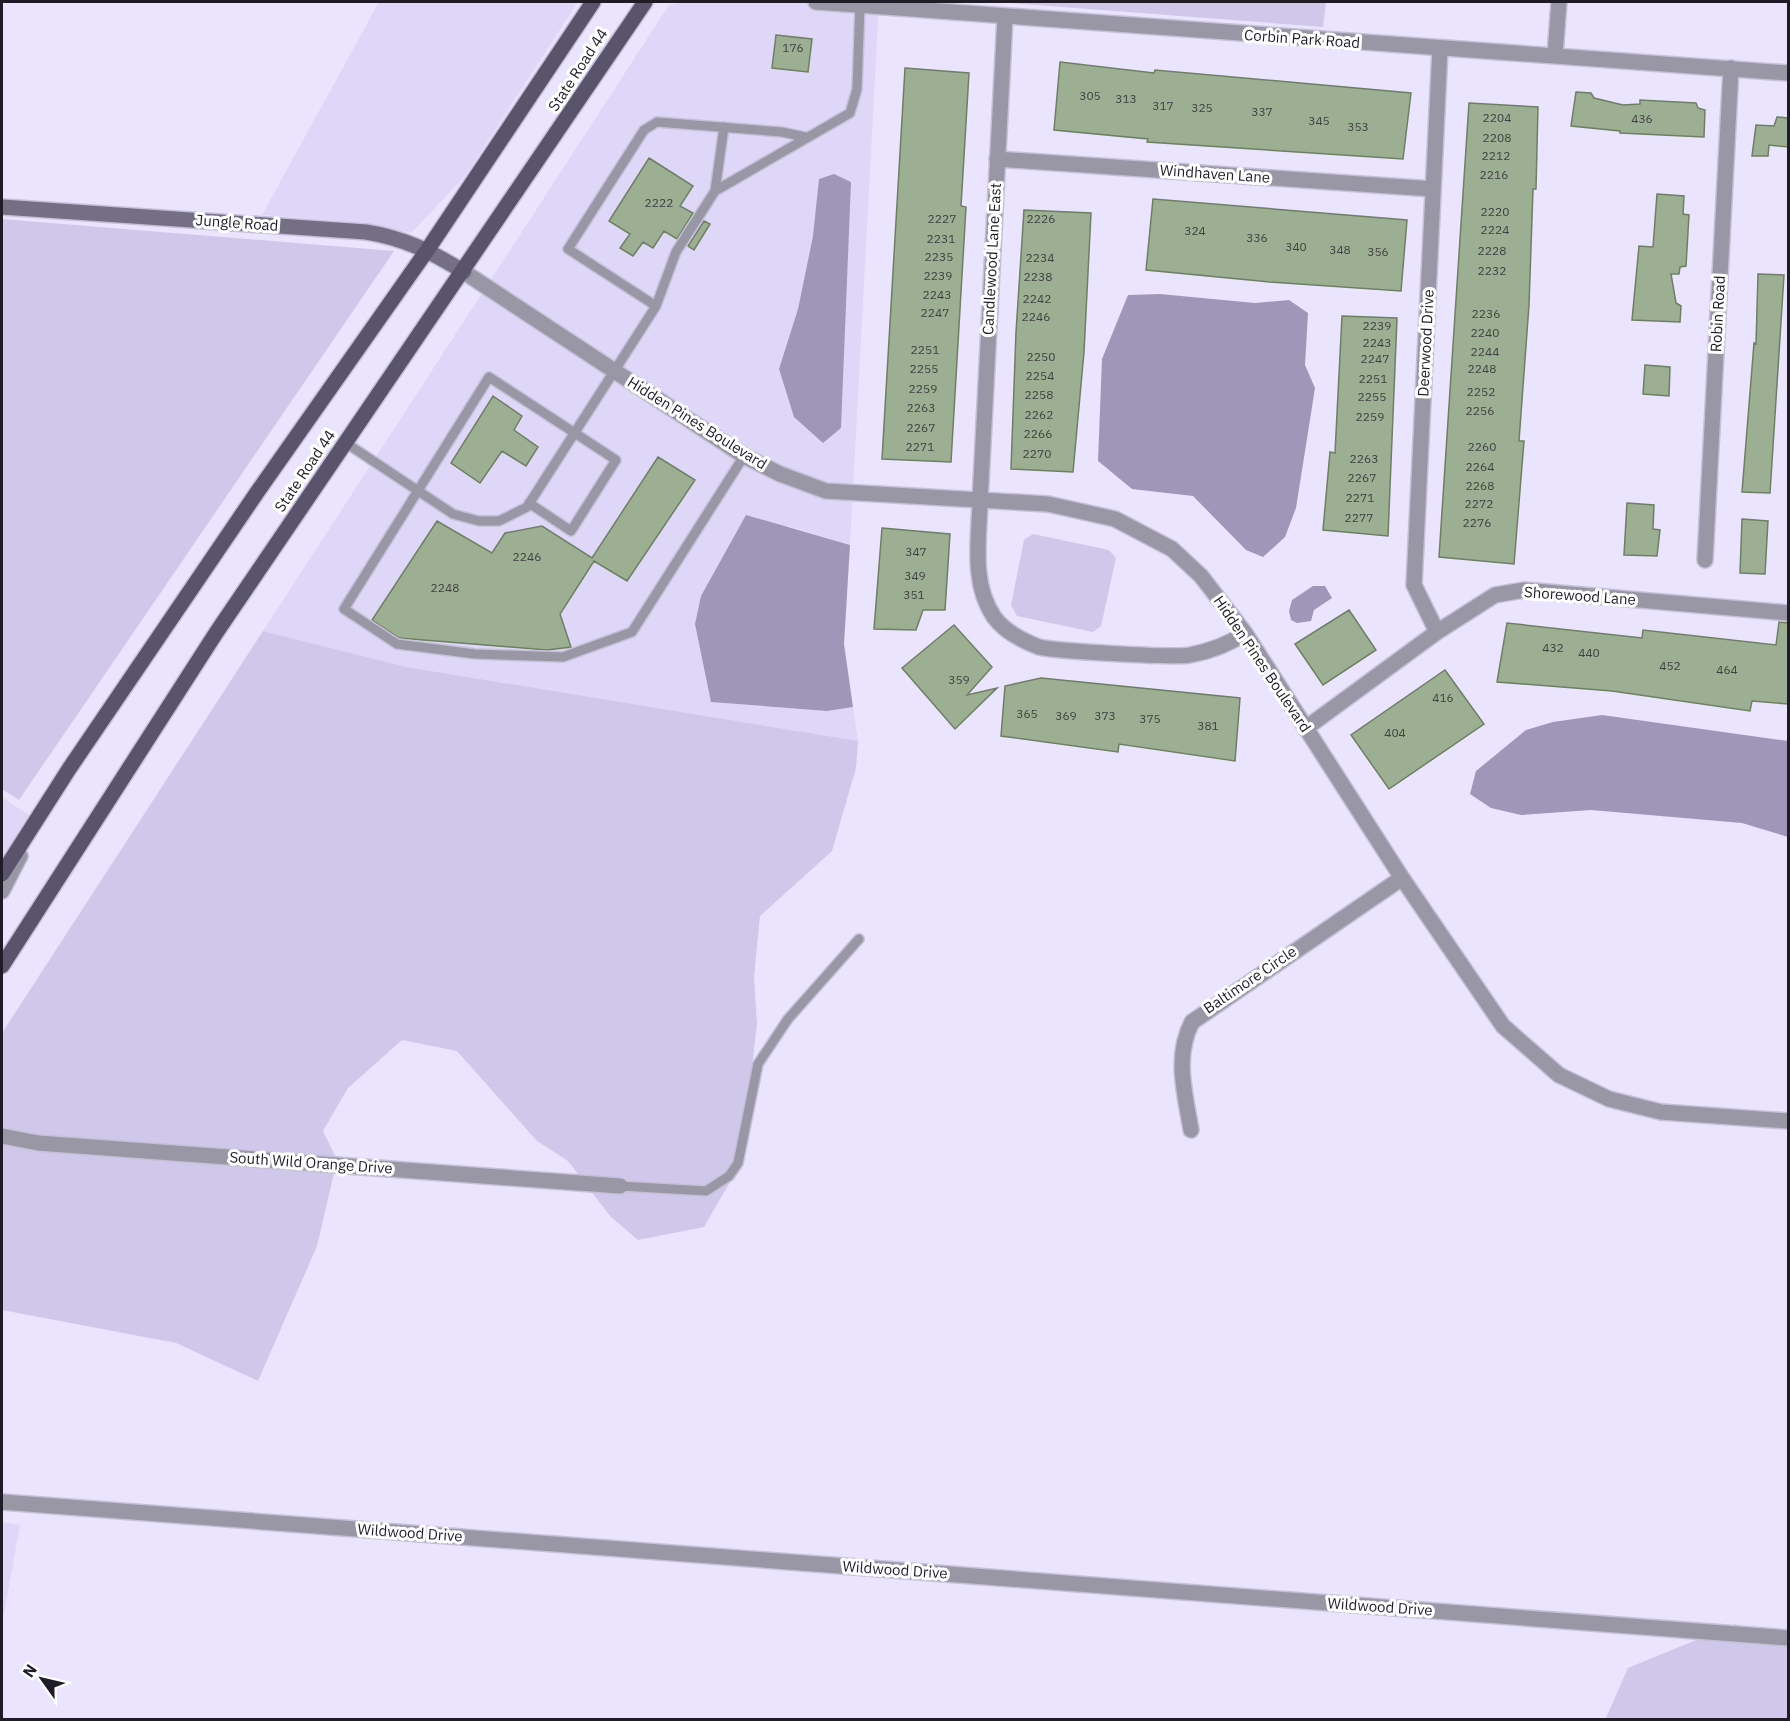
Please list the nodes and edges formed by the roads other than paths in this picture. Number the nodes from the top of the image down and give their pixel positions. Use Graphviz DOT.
graph roads {
  1 [pos="593,2"];
  2 [pos="645,2"];
  3 [pos="816,2"];
  4 [pos="1559,2"];
  5 [pos="860,5"];
  6 [pos="950,7"];
  7 [pos="1005,17"];
  8 [pos="1440,49"];
  9 [pos="1555,55"];
  10 [pos="1731,68"];
  11 [pos="1788,73"];
  12 [pos="724,127"];
  13 [pos="805,137"];
  14 [pos="997,159"];
  15 [pos="1433,189"];
  16 [pos="715,191"];
  17 [pos="2,207"];
  18 [pos="428,249"];
  19 [pos="464,272"];
  20 [pos="656,306"];
  21 [pos="615,370"];
  22 [pos="575,434"];
  23 [pos="346,443"];
  24 [pos="744,456"];
  25 [pos="419,491"];
  26 [pos="980,501"];
  27 [pos="530,503"];
  28 [pos="1705,560"];
  29 [pos="1788,614"];
  30 [pos="1437,632"];
  31 [pos="1245,633"];
  32 [pos="1306,728"];
  33 [pos="61,783"];
  34 [pos="2,874"];
  35 [pos="1402,878"];
  36 [pos="2,891"];
  37 [pos="859,939"];
  38 [pos="2,966"];
  39 [pos="1788,1121"];
  40 [pos="1191,1130"];
  41 [pos="2,1136"];
  42 [pos="620,1186"];
  43 [pos="2,1502"];
  44 [pos="1788,1638"];
  1 -- 18 [label="main road, State Road 44"];
  2 -- 19 [label="main road, State Road 44"];
  3 -- 5 [label="street, Corbin Park Road"];
  4 -- 9 [label="street"];
  5 -- 6 [label="street, Corbin Park Road"];
  5 -- 13 [label="lane"];
  6 -- 7 [label="street, Corbin Park Road"];
  7 -- 8 [label="street, Corbin Park Road"];
  7 -- 14 [label="street, Candlewood Lane East"];
  8 -- 9 [label="street, Corbin Park Road"];
  8 -- 15 [label="street, Deerwood Drive"];
  9 -- 10 [label="street, Corbin Park Road"];
  10 -- 11 [label="street, Corbin Park Road"];
  10 -- 28 [label="street, Robin Road"];
  12 -- 13 [label="lane"];
  12 -- 16 [label="lane"];
  12 -- 20 [label="lane"];
  13 -- 16 [label="lane"];
  14 -- 15 [label="street, Windhaven Lane"];
  14 -- 26 [label="street, Candlewood Lane East"];
  15 -- 30 [label="street, Deerwood Drive"];
  16 -- 20 [label="lane"];
  17 -- 18 [label="street, Jungle Road"];
  18 -- 19 [label="street, Jungle Road"];
  18 -- 33 [label="main road, State Road 44"];
  19 -- 21 [label="street, Hidden Pines Boulevard"];
  19 -- 23 [label="main road, State Road 44"];
  20 -- 21 [label="lane"];
  21 -- 22 [label="lane"];
  21 -- 24 [label="street, Hidden Pines Boulevard"];
  22 -- 25 [label="lane"];
  22 -- 27 [label="lane"];
  22 -- 27 [label="lane"];
  23 -- 25 [label="lane"];
  23 -- 38 [label="main road, State Road 44"];
  24 -- 25 [label="lane"];
  24 -- 26 [label="street, Hidden Pines Boulevard"];
  25 -- 27 [label="lane"];
  26 -- 31 [label="street, Hidden Pines Boulevard"];
  26 -- 31 [label="street, Candlewood Lane East"];
  29 -- 30 [label="street, Shorewood Lane"];
  30 -- 32 [label="street, Shorewood Lane"];
  31 -- 32 [label="street, Hidden Pines Boulevard"];
  32 -- 35 [label="street, Hidden Pines Boulevard"];
  33 -- 34 [label="main road, State Road 44"];
  33 -- 36 [label="street"];
  35 -- 39 [label="street, Hidden Pines Boulevard"];
  35 -- 40 [label="street, Baltimore Circle"];
  37 -- 42 [label="lane"];
  41 -- 42 [label="street, South Wild Orange Drive"];
  43 -- 44 [label="street, Wildwood Drive"];
}
